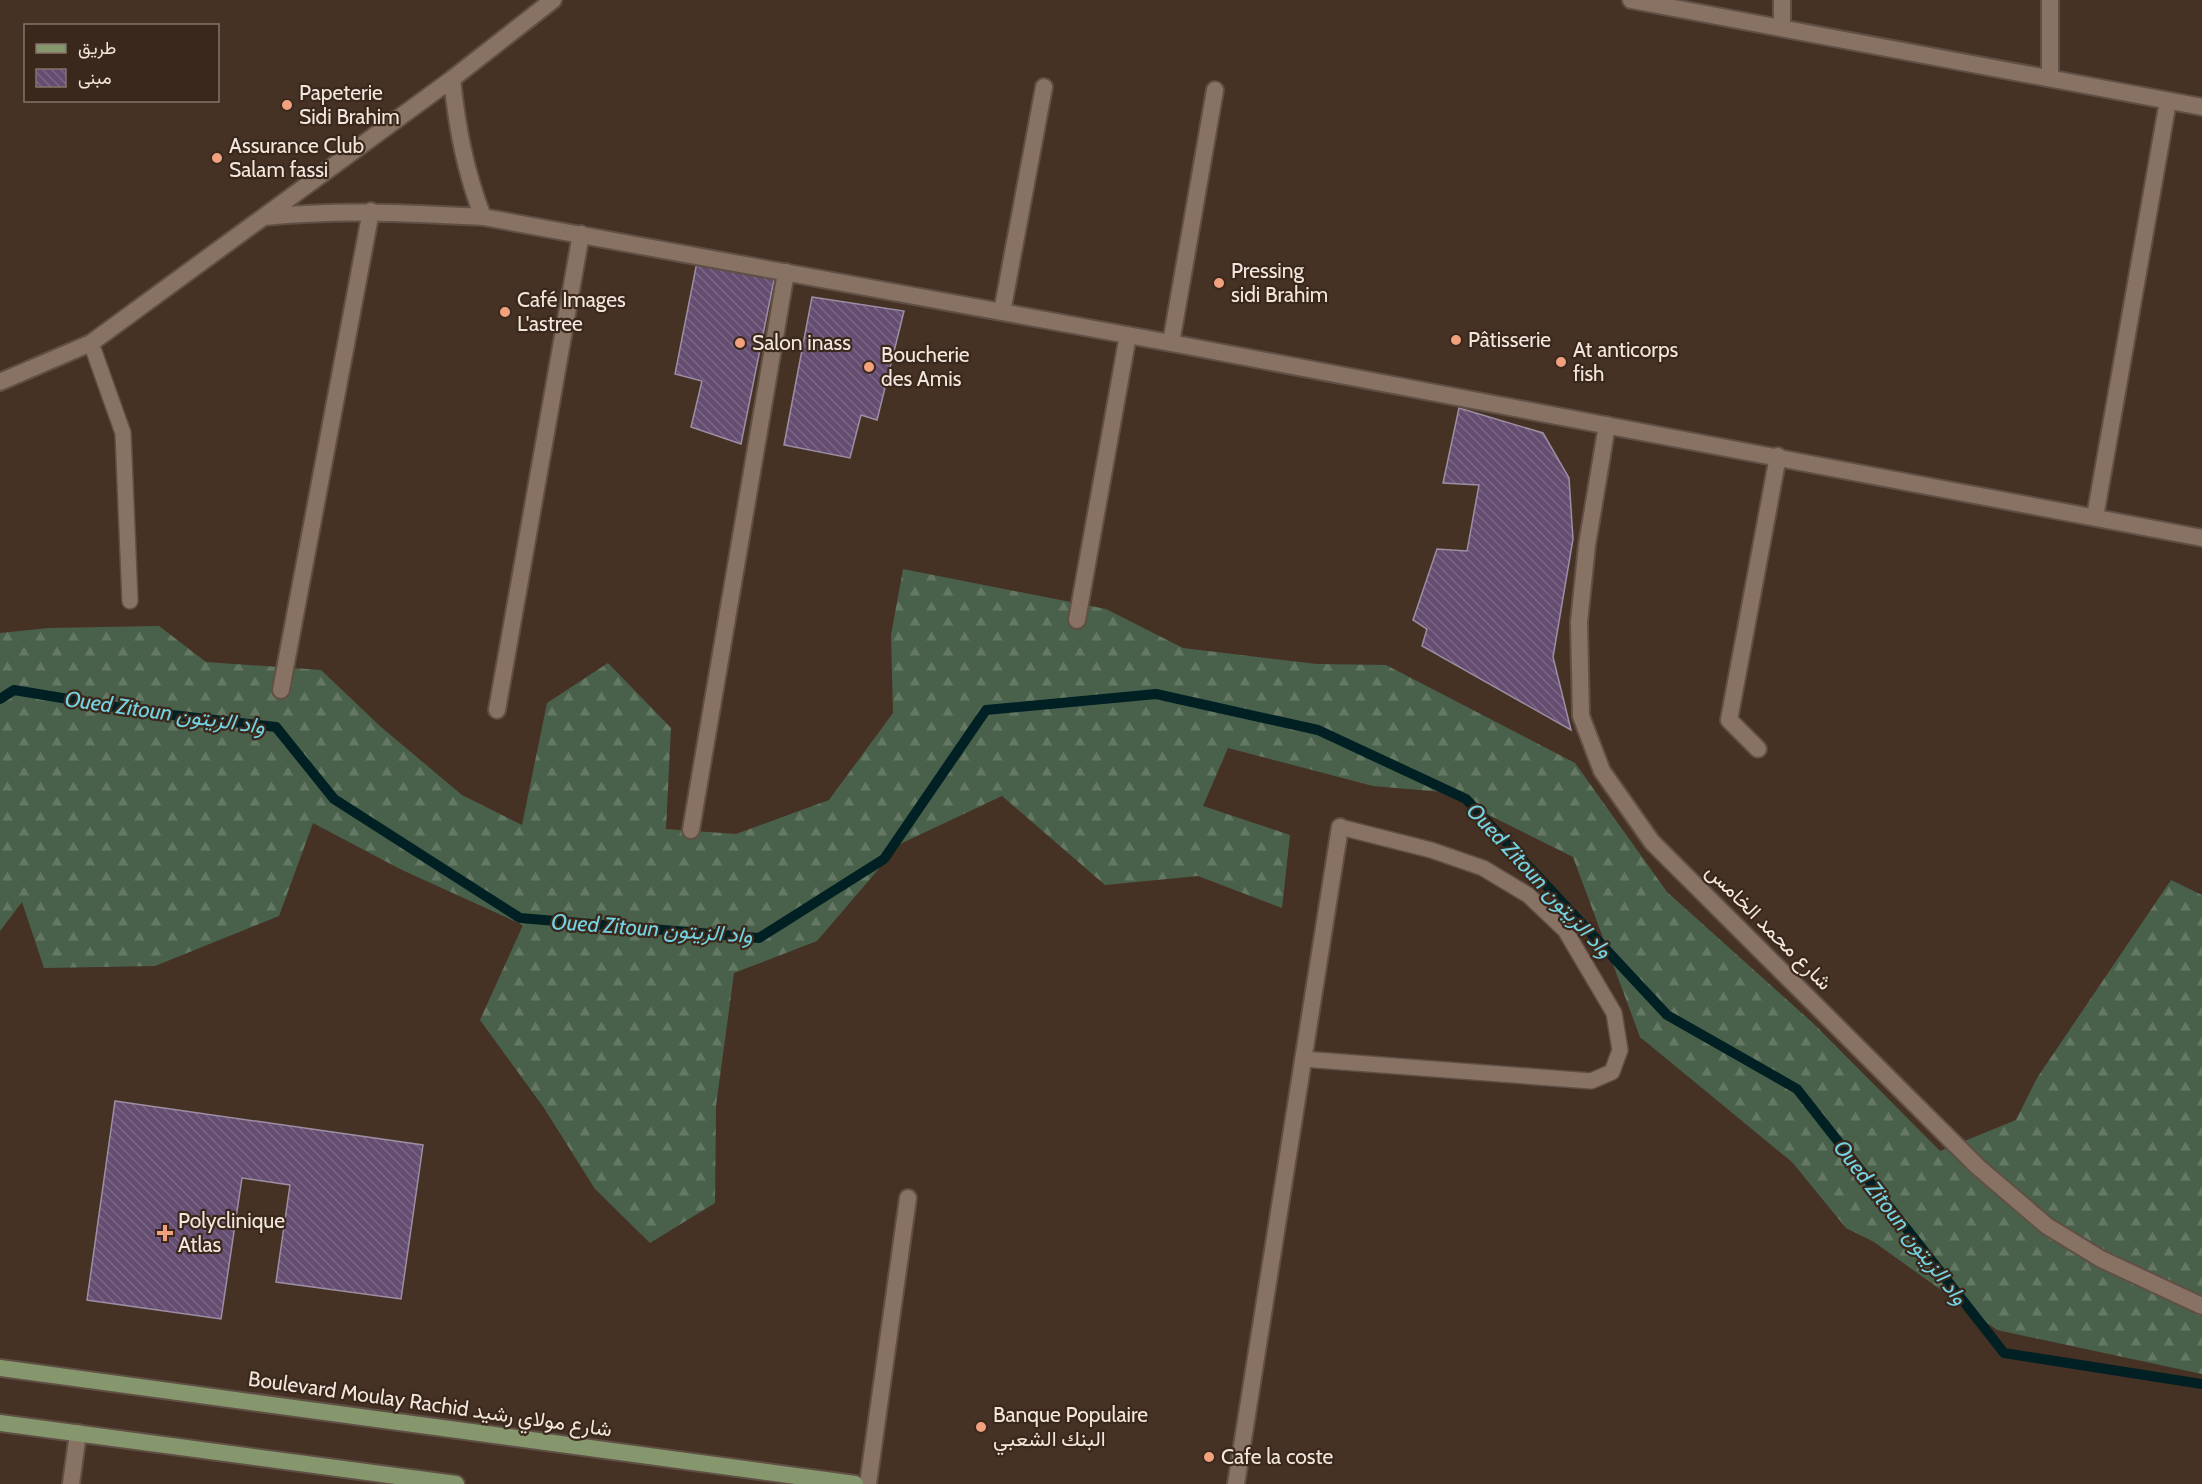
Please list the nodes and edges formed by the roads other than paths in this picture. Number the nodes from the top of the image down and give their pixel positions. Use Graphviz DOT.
graph roads {
  1 [pos="553,0"];
  2 [pos="1631,0"];
  3 [pos="1782,0"];
  4 [pos="2050,0"];
  5 [pos="1782,27"];
  6 [pos="2050,76"];
  7 [pos="452,79"];
  8 [pos="1044,87"];
  9 [pos="1215,90"];
  10 [pos="2168,100"];
  11 [pos="2202,107"];
  12 [pos="371,211"];
  13 [pos="264,217"];
  14 [pos="483,217"];
  15 [pos="580,234"];
  16 [pos="786,272"];
  17 [pos="1002,312"];
  18 [pos="1128,335"];
  19 [pos="91,343"];
  20 [pos="1171,343"];
  21 [pos="0,382"];
  22 [pos="1607,425"];
  23 [pos="1778,456"];
  24 [pos="2095,518"];
  25 [pos="2202,538"];
  26 [pos="130,601"];
  27 [pos="1077,620"];
  28 [pos="280,690"];
  29 [pos="496,710"];
  30 [pos="1758,749"];
  31 [pos="1340,827"];
  32 [pos="691,830"];
  33 [pos="1303,1059"];
  34 [pos="908,1198"];
  35 [pos="2202,1306"];
  36 [pos="0,1368"];
  37 [pos="0,1423"];
  38 [pos="78,1434"];
  39 [pos="436,1483"];
  40 [pos="71,1484"];
  41 [pos="456,1484"];
  42 [pos="855,1484"];
  43 [pos="868,1484"];
  44 [pos="1236,1484"];
  1 -- 7 [label="street"];
  2 -- 5 [label="street"];
  3 -- 5 [label="street"];
  4 -- 6 [label="street"];
  5 -- 6 [label="street"];
  6 -- 10 [label="street"];
  7 -- 13 [label="street"];
  7 -- 14 [label="street"];
  8 -- 17 [label="street"];
  9 -- 20 [label="street"];
  10 -- 11 [label="street"];
  10 -- 24 [label="street"];
  12 -- 13 [label="street"];
  12 -- 14 [label="street"];
  12 -- 28 [label="street"];
  13 -- 19 [label="street"];
  14 -- 15 [label="street"];
  15 -- 16 [label="street"];
  15 -- 29 [label="street"];
  16 -- 17 [label="street"];
  16 -- 32 [label="street"];
  17 -- 18 [label="street"];
  18 -- 20 [label="street"];
  18 -- 27 [label="street"];
  19 -- 21 [label="street"];
  19 -- 26 [label="lane"];
  20 -- 22 [label="street"];
  22 -- 23 [label="street"];
  22 -- 35 [label="street, شارع محمد الخامس"];
  23 -- 24 [label="street"];
  23 -- 30 [label="street"];
  24 -- 25 [label="street"];
  31 -- 33 [label="street"];
  31 -- 33 [label="lane"];
  33 -- 44 [label="street"];
  34 -- 43 [label="street"];
  36 -- 42 [label="main road, Boulevard Moulay Rachid شارع مولاي رشيد"];
  37 -- 38 [label="main road"];
  38 -- 39 [label="main road"];
  38 -- 40 [label="street"];
  39 -- 41 [label="main road"];
}
